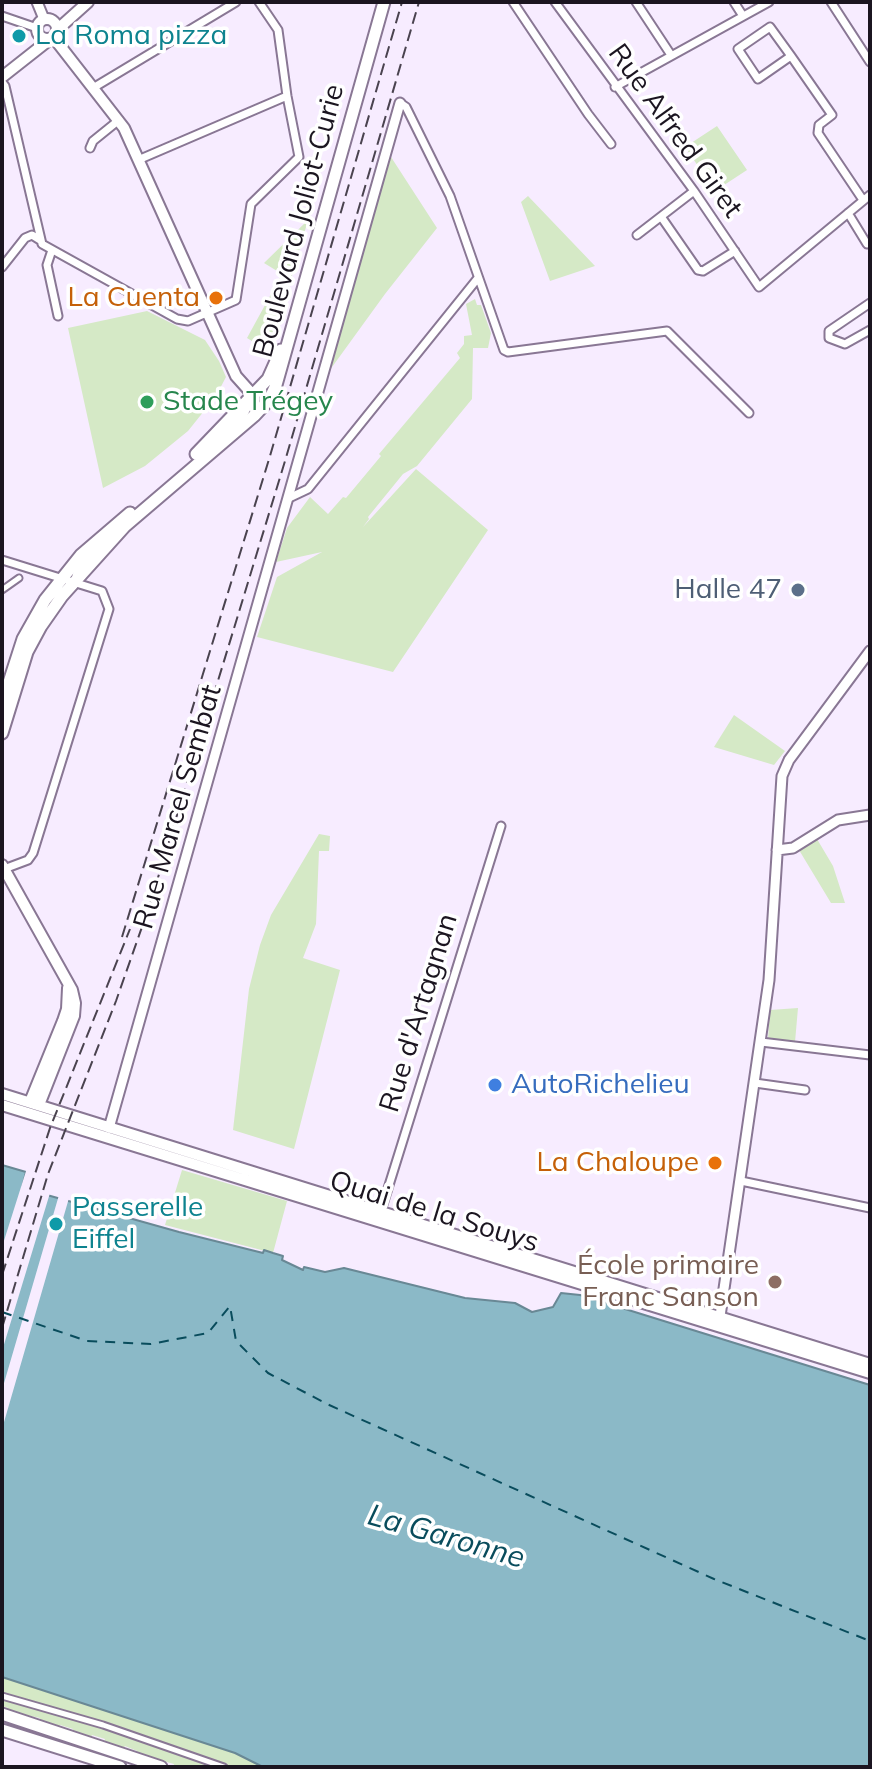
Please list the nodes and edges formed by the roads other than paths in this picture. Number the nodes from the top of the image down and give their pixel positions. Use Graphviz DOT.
graph roads {
  1 [pos="37,2"];
  2 [pos="80,2"];
  3 [pos="88,2"];
  4 [pos="236,2"];
  5 [pos="259,2"];
  6 [pos="377,2"];
  7 [pos="384,2"];
  8 [pos="513,2"];
  9 [pos="555,2"];
  10 [pos="636,2"];
  11 [pos="734,2"];
  12 [pos="769,2"];
  13 [pos="831,2"];
  14 [pos="2,16"];
  15 [pos="743,16"];
  16 [pos="47,30"];
  17 [pos="671,55"];
  18 [pos="791,56"];
  19 [pos="870,62"];
  20 [pos="2,79"];
  21 [pos="615,87"];
  22 [pos="93,88"];
  23 [pos="287,96"];
  24 [pos="400,103"];
  25 [pos="119,120"];
  26 [pos="611,144"];
  27 [pos="90,148"];
  28 [pos="138,160"];
  29 [pos="694,191"];
  30 [pos="866,198"];
  31 [pos="848,213"];
  32 [pos="662,218"];
  33 [pos="637,235"];
  34 [pos="40,240"];
  35 [pos="870,243"];
  36 [pos="52,250"];
  37 [pos="735,251"];
  38 [pos="2,267"];
  39 [pos="478,278"];
  40 [pos="870,303"];
  41 [pos="208,313"];
  42 [pos="58,316"];
  43 [pos="870,330"];
  44 [pos="253,395"];
  45 [pos="749,413"];
  46 [pos="209,452"];
  47 [pos="289,498"];
  48 [pos="107,532"];
  49 [pos="2,560"];
  50 [pos="19,578"];
  51 [pos="61,578"];
  52 [pos="74,582"];
  53 [pos="2,590"];
  54 [pos="870,651"];
  55 [pos="2,704"];
  56 [pos="2,733"];
  57 [pos="870,815"];
  58 [pos="501,826"];
  59 [pos="777,850"];
  60 [pos="3,867"];
  61 [pos="761,1042"];
  62 [pos="870,1055"];
  63 [pos="755,1083"];
  64 [pos="805,1090"];
  65 [pos="2,1100"];
  66 [pos="32,1107"];
  67 [pos="109,1128"];
  68 [pos="74,1129"];
  69 [pos="113,1140"];
  70 [pos="741,1181"];
  71 [pos="870,1208"];
  72 [pos="379,1216"];
  73 [pos="720,1322"];
  74 [pos="870,1364"];
  75 [pos="870,1373"];
  76 [pos="2,1696"];
  77 [pos="2,1714"];
  78 [pos="2,1730"];
  79 [pos="120,1767"];
  80 [pos="161,1767"];
  81 [pos="224,1767"];
  1 -- 16 [label="street"];
  2 -- 16 [label="main road"];
  3 -- 16 [label="main road"];
  4 -- 22 [label="street"];
  5 -- 23 [label="street"];
  6 -- 44 [label="main road, Boulevard Joliot-Curie"];
  7 -- 46 [label="main road, Boulevard Joliot-Curie"];
  8 -- 26 [label="street"];
  9 -- 21 [label="street, Rue Alfred Giret"];
  10 -- 17 [label="street"];
  11 -- 15 [label="street"];
  12 -- 15 [label="street"];
  13 -- 19 [label="street"];
  14 -- 16 [label="street"];
  15 -- 17 [label="street"];
  16 -- 20 [label="main road"];
  16 -- 22 [label="main road"];
  17 -- 21 [label="street"];
  18 -- 18 [label="street"];
  18 -- 30 [label="street"];
  20 -- 34 [label="street"];
  21 -- 29 [label="street, Rue Alfred Giret"];
  22 -- 25 [label="main road"];
  23 -- 28 [label="street"];
  23 -- 41 [label="street"];
  24 -- 39 [label="street"];
  24 -- 47 [label="street, Rue Marcel Sembat"];
  25 -- 27 [label="street"];
  25 -- 28 [label="main road"];
  28 -- 41 [label="main road"];
  29 -- 32 [label="street"];
  29 -- 37 [label="street, Rue Alfred Giret"];
  30 -- 31 [label="street"];
  31 -- 35 [label="street"];
  31 -- 37 [label="street, Rue Alfred Giret"];
  32 -- 33 [label="street"];
  32 -- 37 [label="street"];
  34 -- 36 [label="street"];
  34 -- 38 [label="street"];
  36 -- 41 [label="street"];
  36 -- 42 [label="street"];
  39 -- 45 [label="street"];
  39 -- 47 [label="street"];
  40 -- 43 [label="street"];
  41 -- 44 [label="main road"];
  44 -- 46 [label="main road"];
  44 -- 48 [label="main road, Boulevard Joliot-Curie"];
  46 -- 52 [label="main road, Boulevard Joliot-Curie"];
  47 -- 67 [label="street, Rue Marcel Sembat"];
  48 -- 51 [label="main road, Boulevard Joliot-Curie"];
  48 -- 52 [label="street"];
  49 -- 51 [label="street"];
  50 -- 53 [label="street"];
  51 -- 52 [label="street"];
  51 -- 55 [label="main road, Boulevard Joliot-Curie"];
  52 -- 56 [label="main road, Boulevard Joliot-Curie"];
  52 -- 60 [label="street"];
  54 -- 59 [label="street"];
  57 -- 59 [label="street"];
  58 -- 72 [label="street, Rue d'Artagnan"];
  59 -- 61 [label="street"];
  60 -- 66 [label="main road"];
  61 -- 62 [label="street"];
  61 -- 63 [label="street"];
  63 -- 64 [label="street"];
  63 -- 70 [label="street"];
  65 -- 66 [label="main road"];
  66 -- 67 [label="main road, Quai de la Souys"];
  66 -- 68 [label="main road, Quai de la Souys"];
  67 -- 68 [label="street"];
  67 -- 69 [label="street"];
  67 -- 72 [label="main road, Quai de la Souys"];
  68 -- 69 [label="main road, Quai de la Souys"];
  69 -- 72 [label="main road, Quai de la Souys"];
  70 -- 71 [label="street"];
  70 -- 73 [label="street"];
  72 -- 73 [label="main road, Quai de la Souys"];
  73 -- 74 [label="main road, Quai de la Souys"];
  73 -- 75 [label="main road, Quai de la Souys"];
  76 -- 81 [label="street"];
  77 -- 80 [label="main road"];
  78 -- 79 [label="main road"];
}
